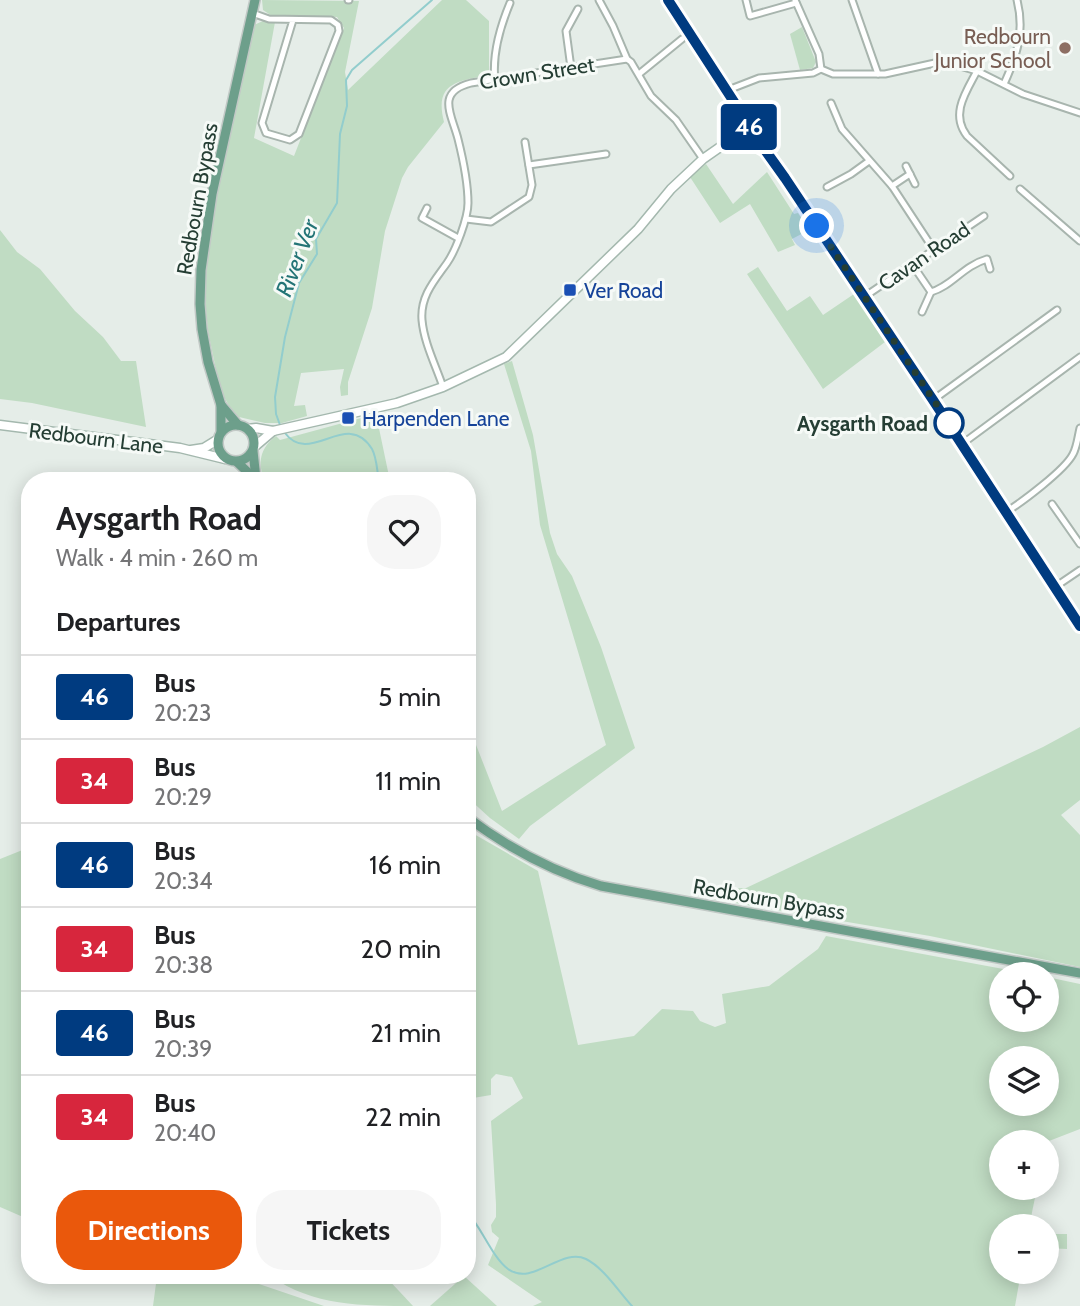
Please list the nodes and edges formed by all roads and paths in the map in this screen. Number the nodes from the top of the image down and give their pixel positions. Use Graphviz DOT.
graph roads {
  1 [pos="255,0"];
  2 [pos="599,0"];
  3 [pos="668,0"];
  4 [pos="746,0"];
  5 [pos="852,0"];
  6 [pos="1017,0"];
  7 [pos="796,1"];
  8 [pos="510,4"];
  9 [pos="578,9"];
  10 [pos="251,13"];
  11 [pos="293,20"];
  12 [pos="686,36"];
  13 [pos="627,59"];
  14 [pos="571,68"];
  15 [pos="821,69"];
  16 [pos="976,71"];
  17 [pos="639,74"];
  18 [pos="878,74"];
  19 [pos="495,80"];
  20 [pos="1004,84"];
  21 [pos="728,90"];
  22 [pos="831,103"];
  23 [pos="1080,113"];
  24 [pos="749,141"];
  25 [pos="525,142"];
  26 [pos="606,154"];
  27 [pos="703,159"];
  28 [pos="869,161"];
  29 [pos="529,165"];
  30 [pos="906,166"];
  31 [pos="910,174"];
  32 [pos="1010,176"];
  33 [pos="915,184"];
  34 [pos="892,186"];
  35 [pos="827,187"];
  36 [pos="1020,189"];
  37 [pos="427,208"];
  38 [pos="984,216"];
  39 [pos="466,219"];
  40 [pos="457,238"];
  41 [pos="1080,242"];
  42 [pos="934,250"];
  43 [pos="912,264"];
  44 [pos="990,269"];
  45 [pos="931,292"];
  46 [pos="864,297"];
  47 [pos="1057,310"];
  48 [pos="922,312"];
  49 [pos="1080,357"];
  50 [pos="443,387"];
  51 [pos="933,400"];
  52 [pos="221,405"];
  53 [pos="0,425"];
  54 [pos="243,427"];
  55 [pos="1080,428"];
  56 [pos="277,430"];
  57 [pos="219,436"];
  58 [pos="962,444"];
  59 [pos="253,449"];
  60 [pos="191,450"];
  61 [pos="225,459"];
  62 [pos="237,462"];
  63 [pos="248,472"];
  64 [pos="256,472"];
  65 [pos="1052,504"];
  66 [pos="1006,512"];
  67 [pos="1080,544"];
  68 [pos="1080,570"];
  69 [pos="1055,587"];
  70 [pos="1080,626"];
  71 [pos="476,824"];
  72 [pos="1080,973"];
  1 -- 10 [label="main road, Redbourn Bypass"];
  2 -- 13 [label="street, Crown Street"];
  3 -- 12 [label="street"];
  4 -- 7 [label="street"];
  5 -- 18 [label="street"];
  6 -- 20 [label="street"];
  7 -- 15 [label="street"];
  8 -- 19 [label="street"];
  9 -- 14 [label="street"];
  10 -- 11 [label="street"];
  10 -- 52 [label="main road, Redbourn Bypass"];
  11 -- 11 [label="street"];
  12 -- 17 [label="street"];
  12 -- 21 [label="street"];
  13 -- 14 [label="street, Crown Street"];
  13 -- 17 [label="street, Crown Street"];
  14 -- 19 [label="street, Crown Street"];
  15 -- 18 [label="street"];
  15 -- 21 [label="street"];
  16 -- 18 [label="street"];
  16 -- 20 [label="street"];
  16 -- 32 [label="street"];
  17 -- 27 [label="street, Crown Street"];
  19 -- 39 [label="street, Crown Street"];
  20 -- 23 [label="street"];
  21 -- 24 [label="street"];
  22 -- 28 [label="street"];
  24 -- 27 [label="street"];
  24 -- 46 [label="street"];
  25 -- 29 [label="street"];
  26 -- 29 [label="street"];
  27 -- 50 [label="street"];
  28 -- 34 [label="street"];
  28 -- 35 [label="street"];
  29 -- 39 [label="street"];
  30 -- 31 [label="street"];
  31 -- 33 [label="street"];
  31 -- 34 [label="street"];
  34 -- 42 [label="street"];
  36 -- 41 [label="street"];
  37 -- 40 [label="street"];
  38 -- 42 [label="street, Cavan Road"];
  39 -- 40 [label="street"];
  40 -- 50 [label="street"];
  42 -- 43 [label="street, Cavan Road"];
  43 -- 45 [label="street"];
  43 -- 46 [label="street, Cavan Road"];
  44 -- 45 [label="street"];
  45 -- 48 [label="street"];
  46 -- 51 [label="street"];
  47 -- 51 [label="street"];
  49 -- 58 [label="street"];
  50 -- 56 [label="street"];
  51 -- 58 [label="street"];
  52 -- 54 [label="main road, Redbourn Bypass"];
  52 -- 57 [label="main road, Redbourn Bypass"];
  53 -- 60 [label="street, Redbourn Lane"];
  54 -- 56 [label="street"];
  54 -- 57 [label="main road"];
  54 -- 59 [label="main road"];
  55 -- 66 [label="street"];
  56 -- 59 [label="street"];
  57 -- 60 [label="street, Redbourn Lane"];
  57 -- 61 [label="main road"];
  58 -- 66 [label="street"];
  59 -- 62 [label="main road"];
  59 -- 64 [label="main road"];
  60 -- 61 [label="street, Redbourn Lane"];
  61 -- 62 [label="main road"];
  62 -- 63 [label="main road"];
  65 -- 67 [label="street"];
  66 -- 69 [label="street"];
  68 -- 69 [label="street"];
  69 -- 70 [label="street"];
  71 -- 72 [label="main road, Redbourn Bypass"];
}
